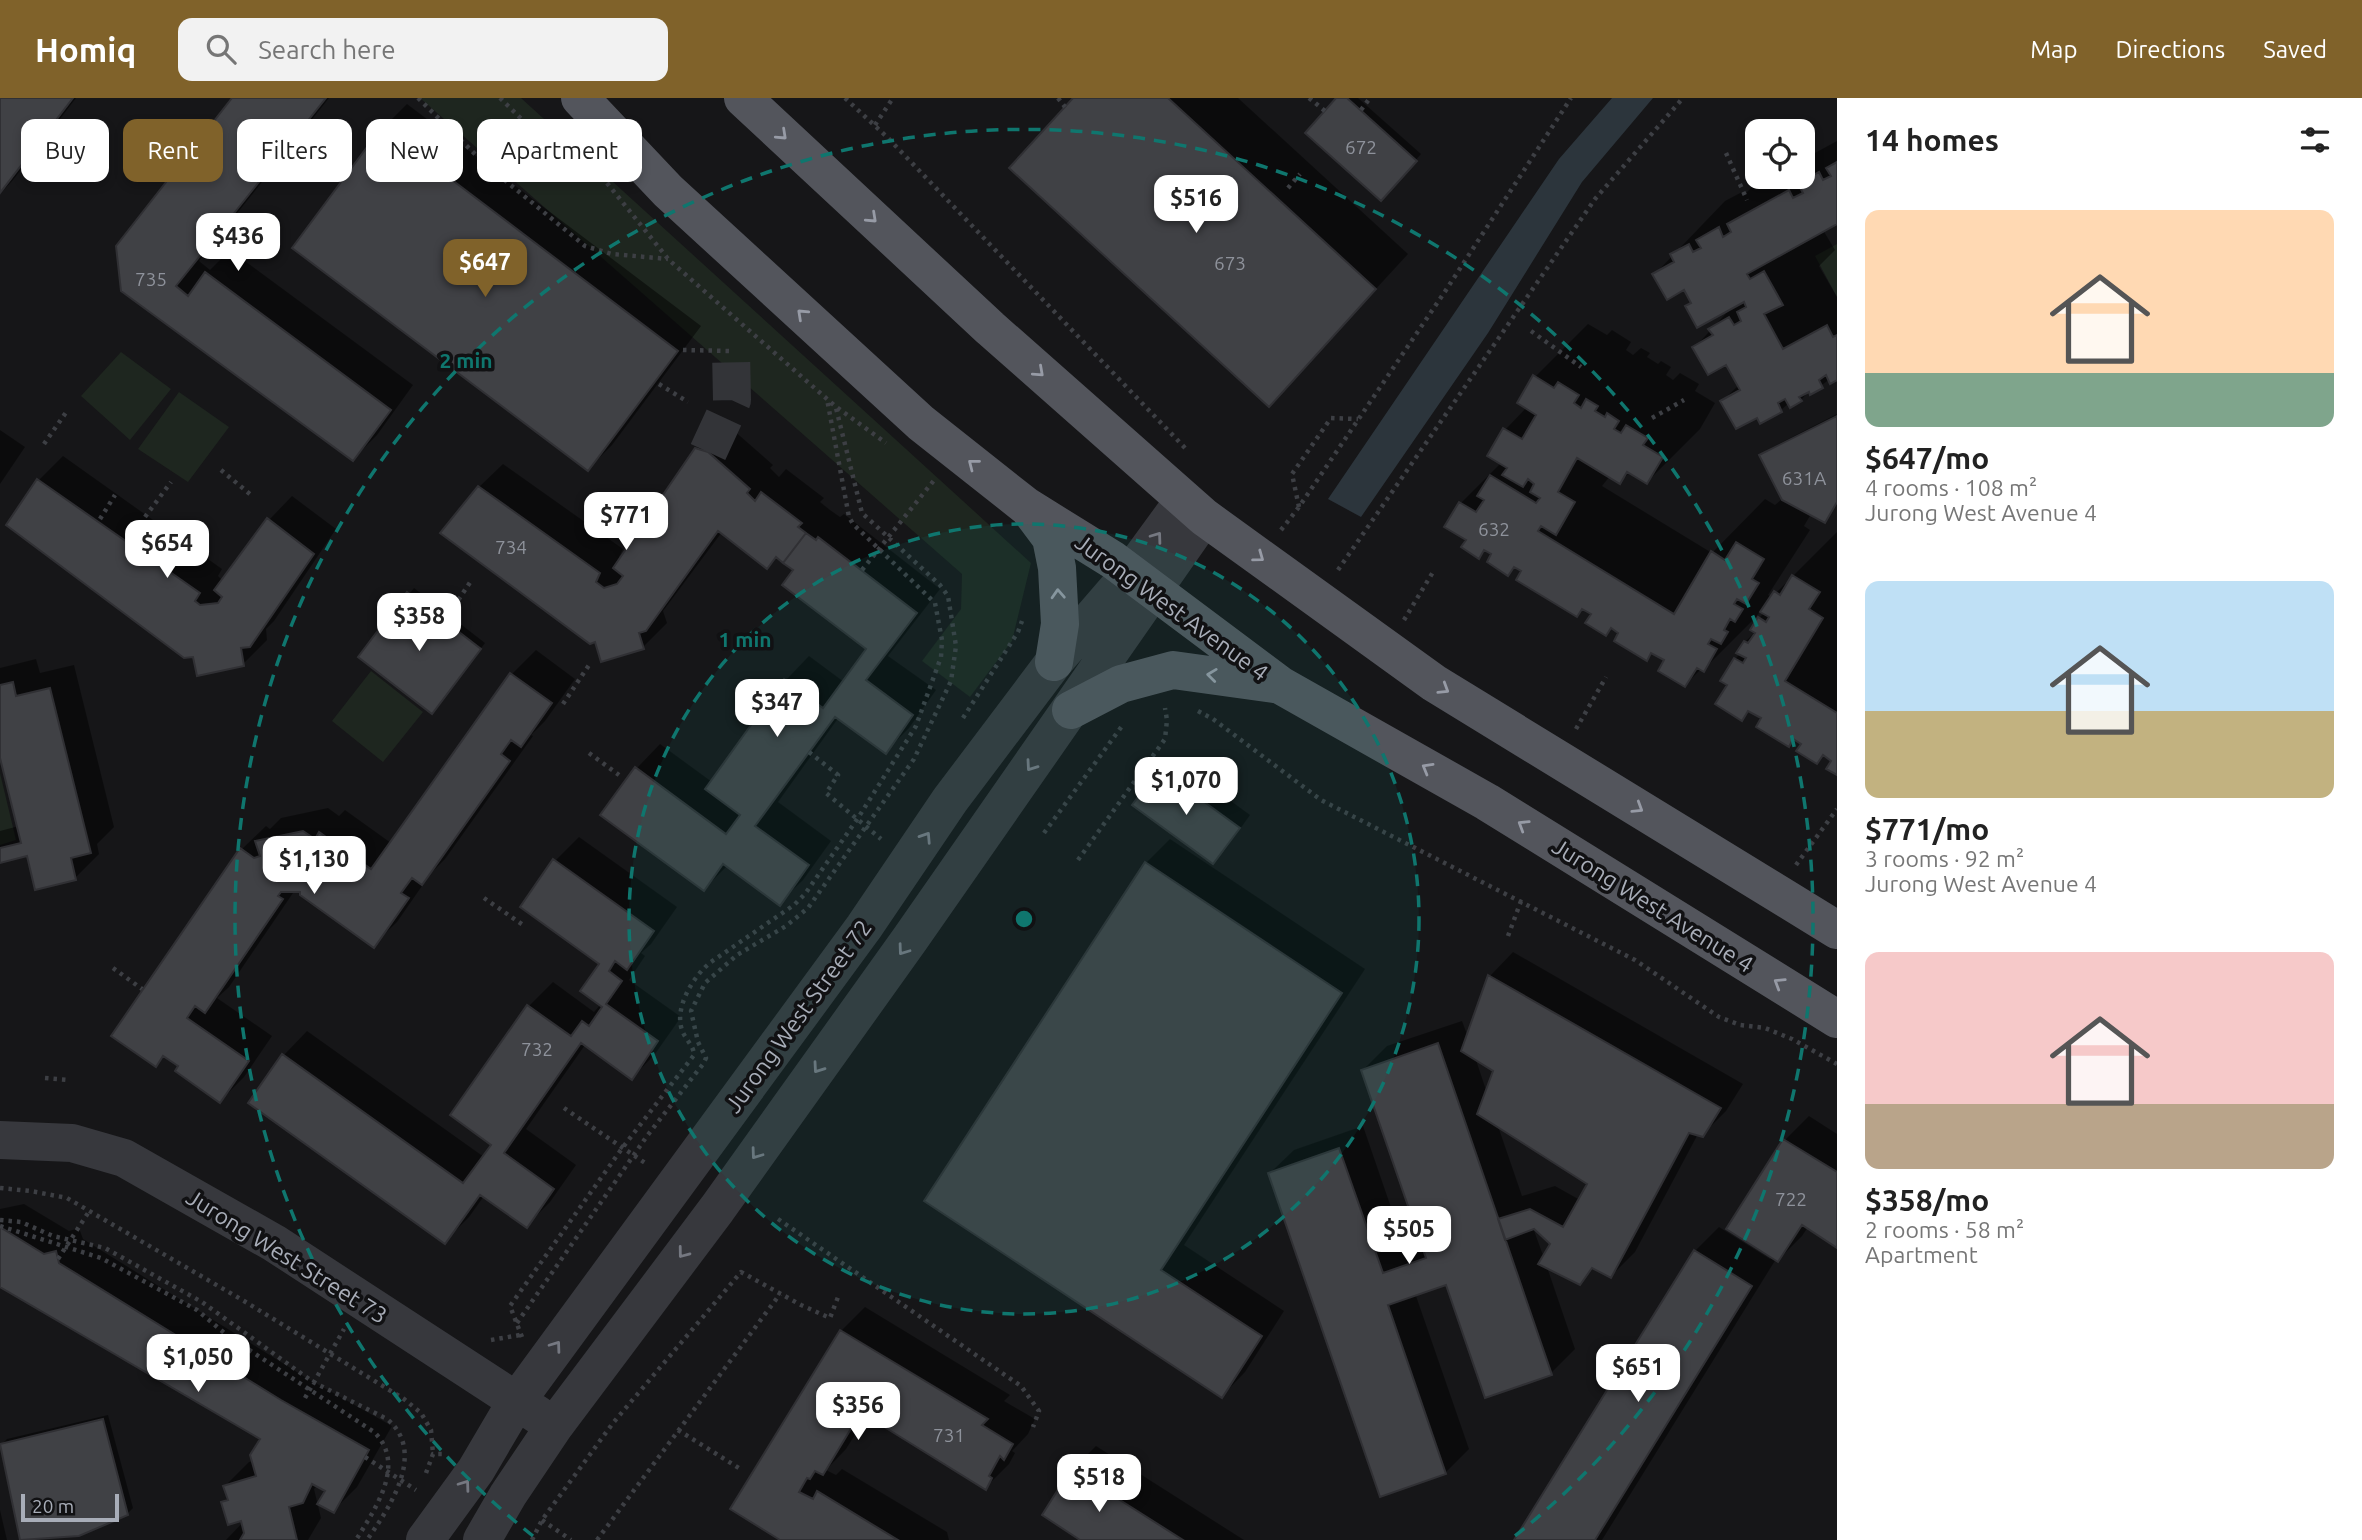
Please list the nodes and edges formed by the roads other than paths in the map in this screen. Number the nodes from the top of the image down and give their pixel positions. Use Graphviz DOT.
graph roads {
  1 [pos="580,98"];
  2 [pos="743,98"];
  3 [pos="1026,506"];
  4 [pos="1194,509"];
  5 [pos="1141,582"];
  6 [pos="1054,662"];
  7 [pos="1280,685"];
  8 [pos="1071,710"];
  9 [pos="1837,930"];
  10 [pos="1837,1019"];
  11 [pos="0,1140"];
  12 [pos="668,1167"];
  13 [pos="716,1209"];
  14 [pos="516,1402"];
  15 [pos="555,1424"];
  16 [pos="425,1540"];
  17 [pos="482,1540"];
  3 -- 1 [label="main road, Jurong West Avenue 4, one-way"];
  2 -- 4 [label="main road, one-way"];
  3 -- 5 [label="main road, Jurong West Avenue 4"];
  6 -- 3 [label="main road, one-way"];
  4 -- 5 [label="street, Jurong West Street 72"];
  4 -- 9 [label="main road, one-way"];
  5 -- 6 [label="street, Jurong West Street 72"];
  5 -- 7 [label="main road, Jurong West Avenue 4"];
  5 -- 8 [label="street, Jurong West Street 72"];
  12 -- 6 [label="street, Jurong West Street 72, one-way"];
  7 -- 8 [label="main road, one-way"];
  10 -- 7 [label="main road, Jurong West Avenue 4, one-way"];
  8 -- 13 [label="street, Jurong West Street 72, one-way"];
  11 -- 14 [label="street, Jurong West Street 73"];
  12 -- 13 [label="street"];
  14 -- 12 [label="street, Jurong West Street 72, one-way"];
  13 -- 15 [label="street, Jurong West Street 72, one-way"];
  14 -- 15 [label="street, Jurong West Street 73"];
  16 -- 14 [label="street, Jurong West Street 72, one-way"];
  15 -- 17 [label="street, Jurong West Street 72"];
}
